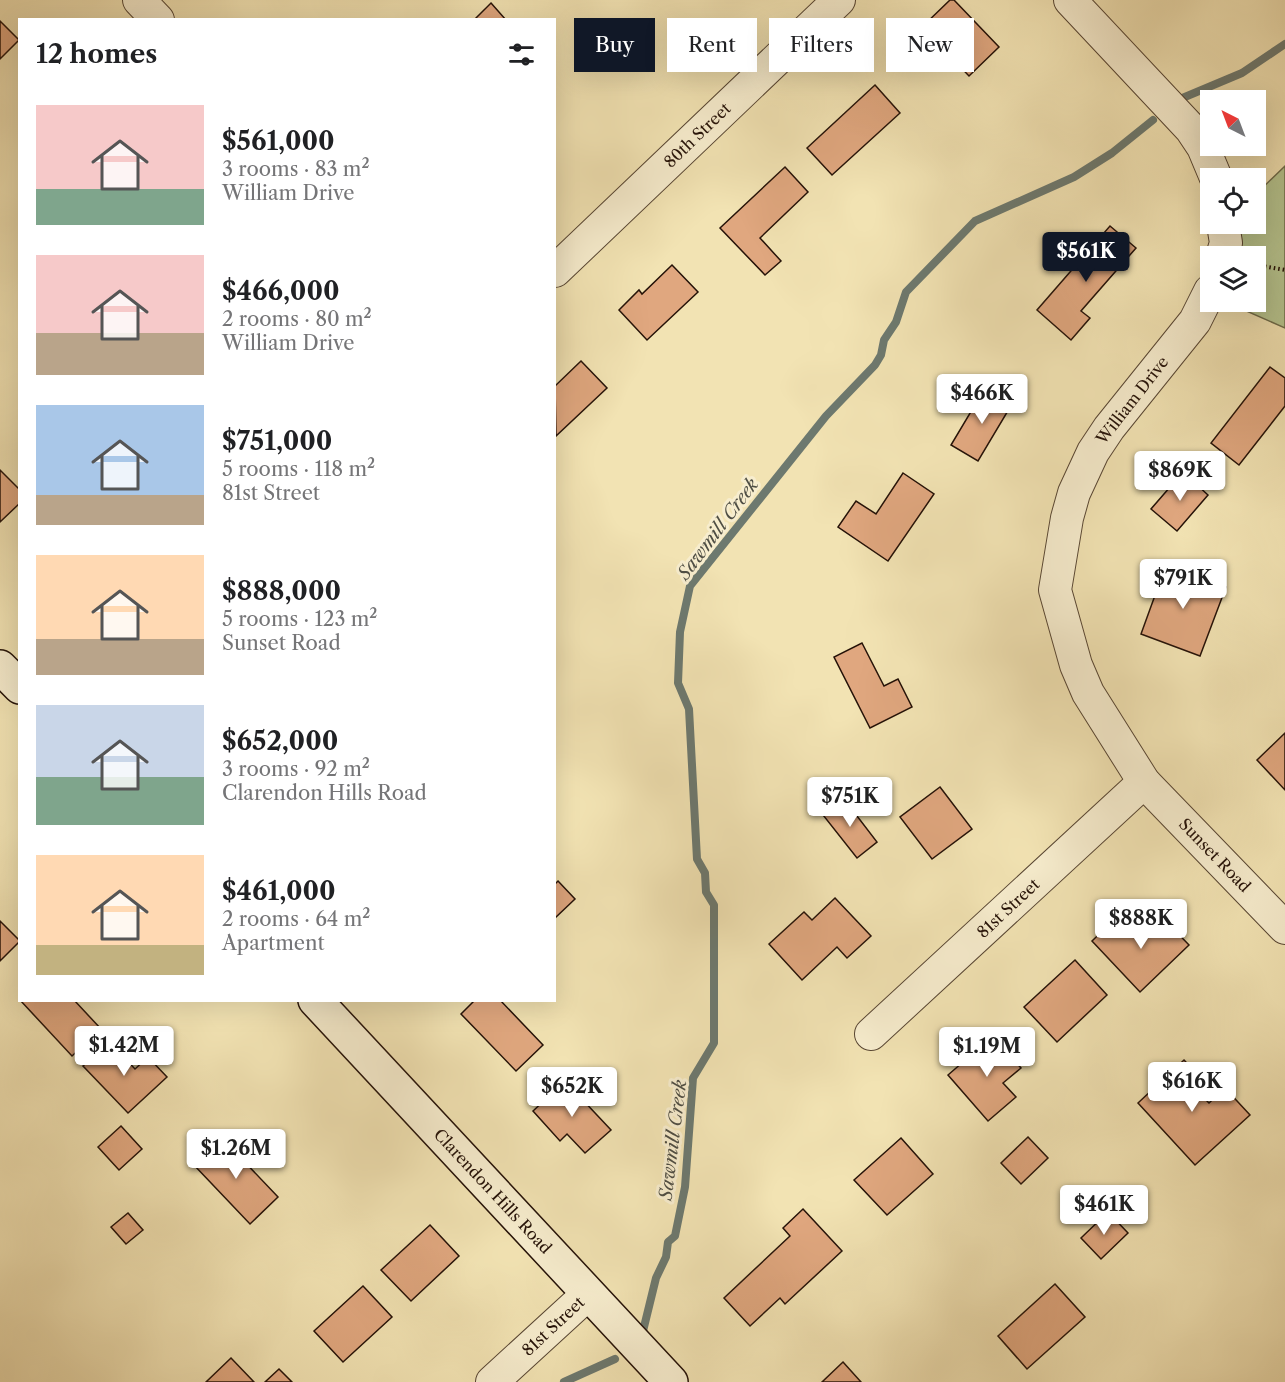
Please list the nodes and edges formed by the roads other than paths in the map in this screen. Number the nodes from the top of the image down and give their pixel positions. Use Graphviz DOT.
graph roads {
  1 [pos="139,0"];
  2 [pos="839,0"];
  3 [pos="1070,0"];
  4 [pos="156,18"];
  5 [pos="1211,168"];
  6 [pos="556,270"];
  7 [pos="1200,312"];
  8 [pos="0,667"];
  9 [pos="18,685"];
  10 [pos="1144,782"];
  11 [pos="1285,928"];
  12 [pos="317,1002"];
  13 [pos="871,1034"];
  14 [pos="588,1294"];
  15 [pos="492,1382"];
  16 [pos="670,1382"];
  1 -- 4 [label="street"];
  2 -- 6 [label="street, 80th Street"];
  3 -- 5 [label="street"];
  7 -- 10 [label="street, William Drive"];
  8 -- 9 [label="street"];
  10 -- 11 [label="street, Sunset Road"];
  10 -- 13 [label="street, 81st Street"];
  12 -- 14 [label="street, Clarendon Hills Road"];
  14 -- 15 [label="street, 81st Street"];
  14 -- 16 [label="street, Clarendon Hills Road"];
}
